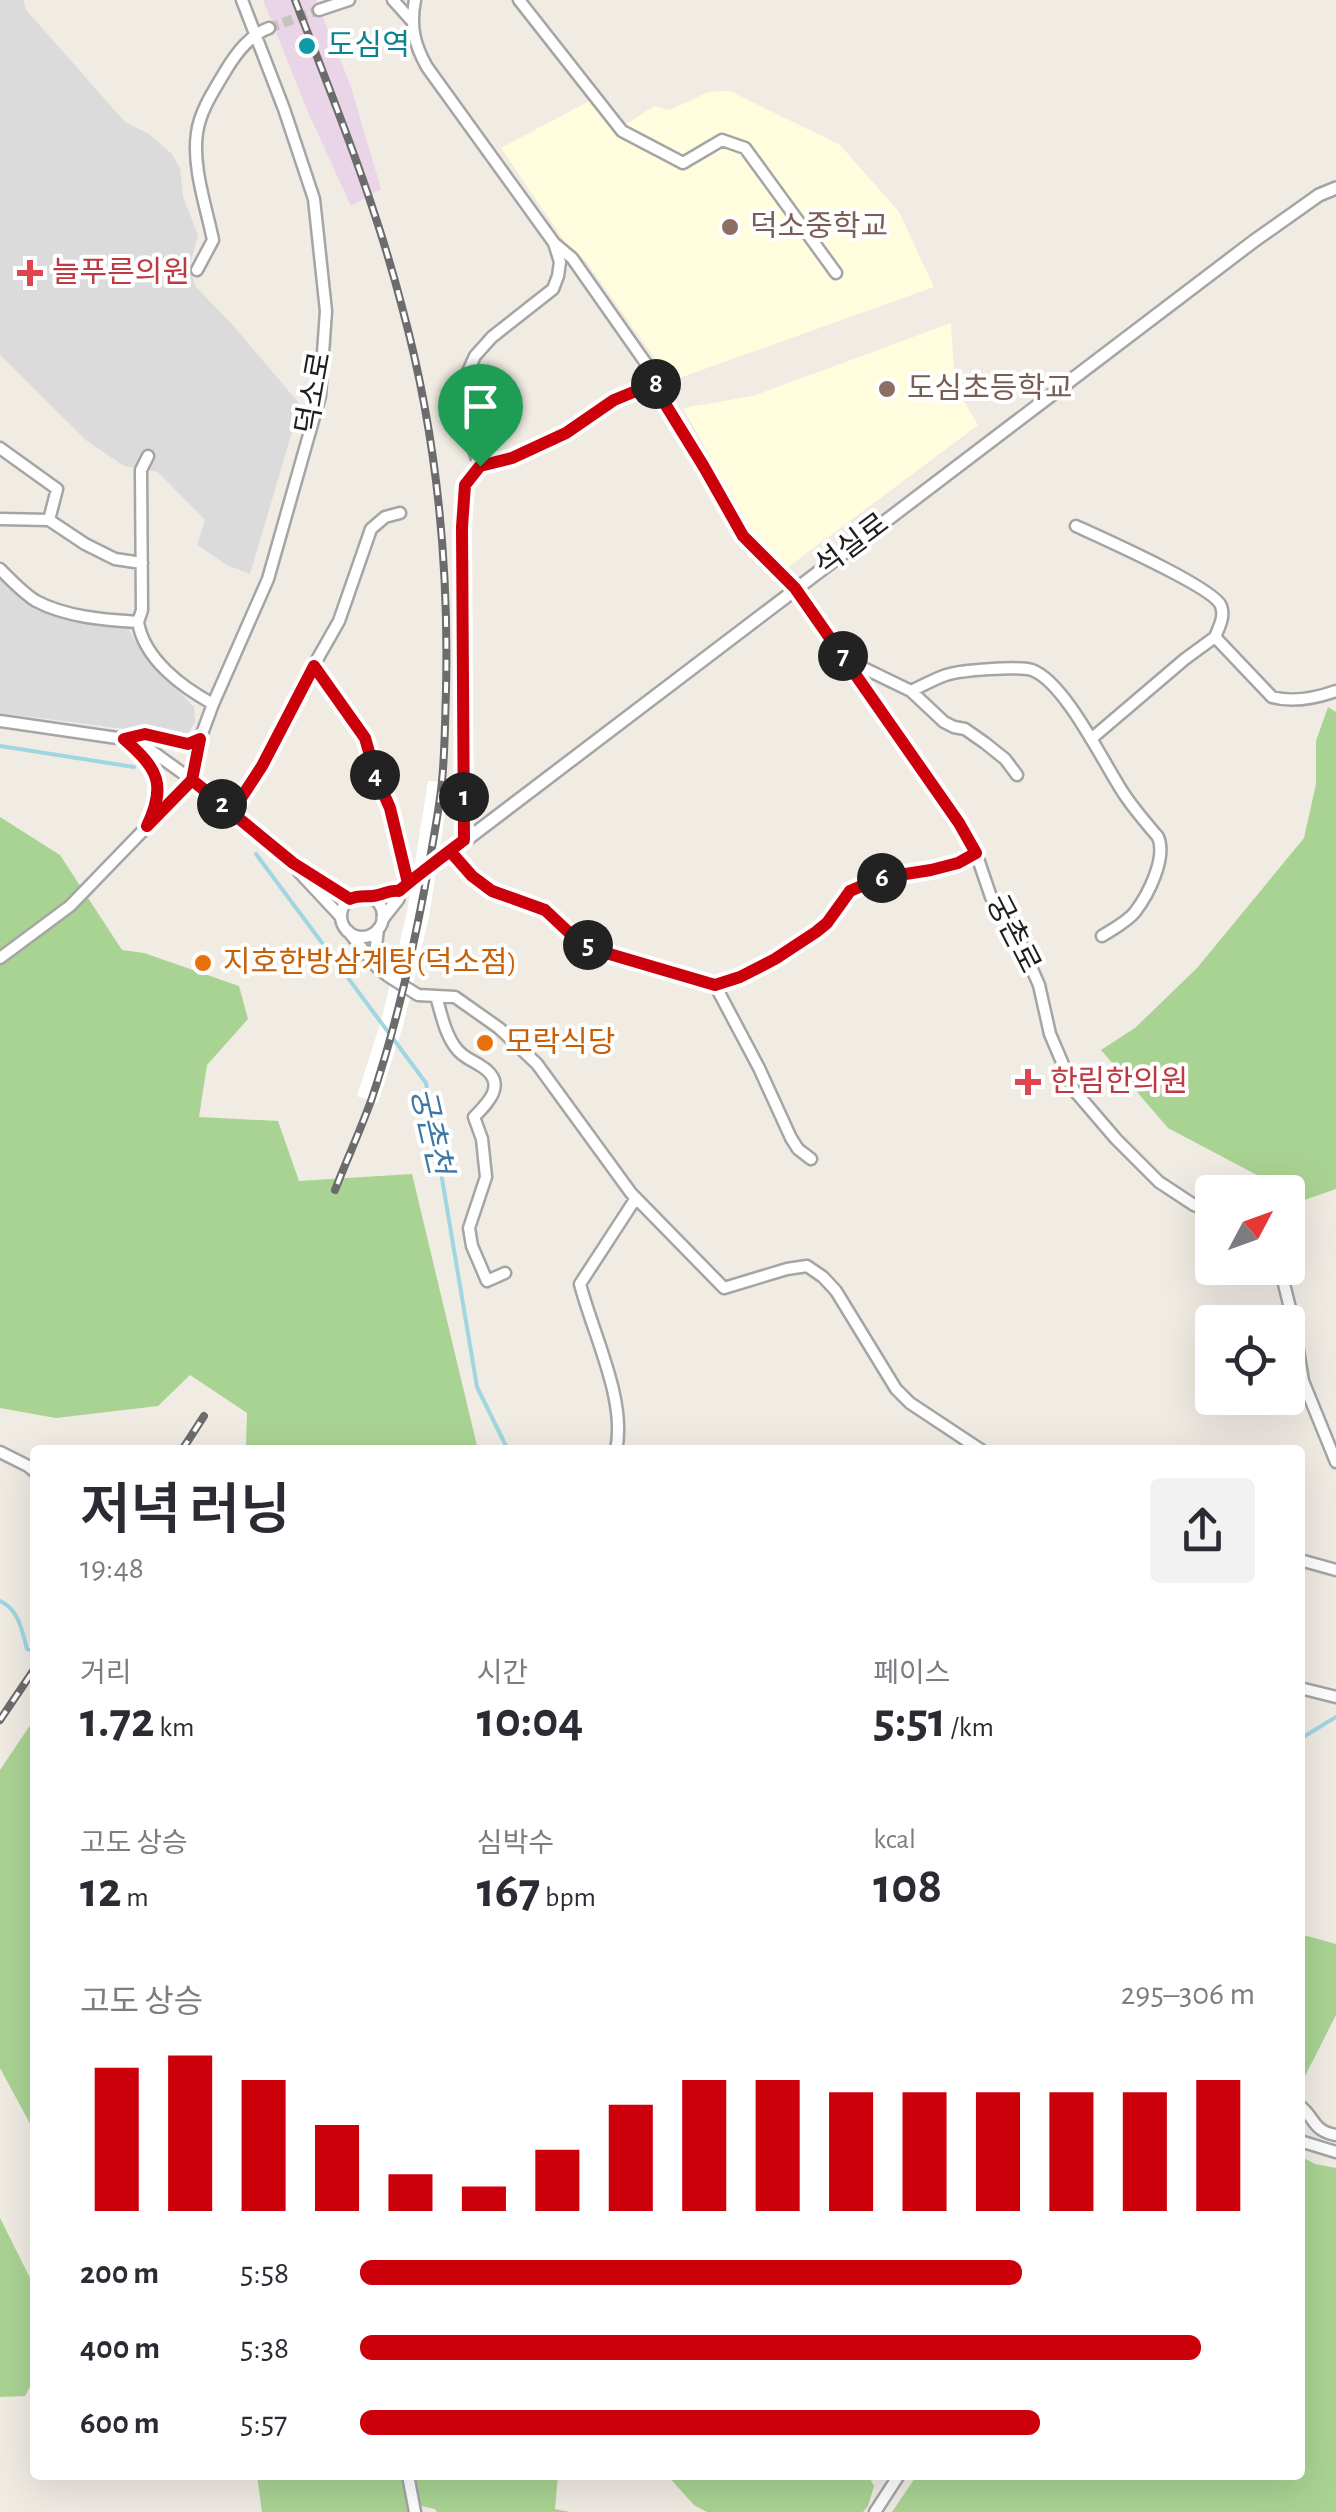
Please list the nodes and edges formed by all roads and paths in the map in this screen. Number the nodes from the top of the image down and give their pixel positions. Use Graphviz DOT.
graph roads {
  1 [pos="242,0"];
  2 [pos="349,0"];
  3 [pos="394,0"];
  4 [pos="415,0"];
  5 [pos="519,0"];
  6 [pos="319,10"];
  7 [pos="411,20"];
  8 [pos="270,28"];
  9 [pos="256,33"];
  10 [pos="1336,188"];
  11 [pos="554,243"];
  12 [pos="196,270"];
  13 [pos="836,273"];
  14 [pos="658,382"];
  15 [pos="0,448"];
  16 [pos="148,456"];
  17 [pos="480,466"];
  18 [pos="400,513"];
  19 [pos="0,520"];
  20 [pos="49,520"];
  21 [pos="1076,526"];
  22 [pos="142,563"];
  23 [pos="0,569"];
  24 [pos="795,588"];
  25 [pos="138,622"];
  26 [pos="1214,637"];
  27 [pos="844,658"];
  28 [pos="314,666"];
  29 [pos="911,691"];
  30 [pos="1336,691"];
  31 [pos="213,704"];
  32 [pos="0,721"];
  33 [pos="124,739"];
  34 [pos="200,739"];
  35 [pos="1091,739"];
  36 [pos="1017,775"];
  37 [pos="192,780"];
  38 [pos="232,812"];
  39 [pos="147,826"];
  40 [pos="464,840"];
  41 [pos="450,851"];
  42 [pos="976,853"];
  43 [pos="293,863"];
  44 [pos="404,887"];
  45 [pos="368,896"];
  46 [pos="350,899"];
  47 [pos="341,917"];
  48 [pos="380,924"];
  49 [pos="348,931"];
  50 [pos="1102,936"];
  51 [pos="0,958"];
  52 [pos="388,976"];
  53 [pos="715,985"];
  54 [pos="436,996"];
  55 [pos="811,1159"];
  56 [pos="636,1198"];
  57 [pos="1195,1205"];
  58 [pos="505,1273"];
  59 [pos="1284,1285"];
  60 [pos="617,1445"];
  61 [pos="973,1445"];
  62 [pos="0,1452"];
  63 [pos="1336,1462"];
  64 [pos="30,1468"];
  65 [pos="1305,1561"];
  66 [pos="1336,1570"];
  67 [pos="1305,1689"];
  68 [pos="1332,1695"];
  69 [pos="1305,2109"];
  70 [pos="1336,2135"];
  71 [pos="1305,2143"];
  72 [pos="1336,2152"];
  73 [pos="409,2480"];
  74 [pos="896,2480"];
  75 [pos="415,2512"];
  76 [pos="875,2512"];
  1 -- 9 [label="street, 덕소로"];
  2 -- 6 [label="street"];
  3 -- 7 [label="street"];
  4 -- 7 [label="street"];
  5 -- 13 [label="street"];
  7 -- 11 [label="street, 궁촌로"];
  8 -- 9 [label="street"];
  9 -- 12 [label="street"];
  9 -- 31 [label="street, 덕소로"];
  10 -- 24 [label="street, 석실로"];
  11 -- 14 [label="street, 궁촌로"];
  11 -- 17 [label="street"];
  14 -- 17 [label="street"];
  14 -- 24 [label="street, 궁촌로"];
  15 -- 20 [label="street"];
  16 -- 22 [label="street"];
  17 -- 40 [label="street"];
  18 -- 28 [label="street"];
  19 -- 20 [label="street"];
  20 -- 22 [label="street"];
  21 -- 26 [label="street"];
  22 -- 25 [label="street"];
  23 -- 25 [label="street"];
  24 -- 27 [label="street, 궁촌로"];
  24 -- 40 [label="street, 석실로"];
  25 -- 31 [label="street"];
  26 -- 30 [label="street"];
  26 -- 35 [label="street"];
  27 -- 29 [label="street"];
  27 -- 42 [label="street, 궁촌로"];
  28 -- 38 [label="street"];
  28 -- 44 [label="street"];
  29 -- 35 [label="street"];
  29 -- 36 [label="street"];
  31 -- 34 [label="street, 덕소로"];
  32 -- 33 [label="street"];
  33 -- 34 [label="street"];
  33 -- 37 [label="street"];
  33 -- 39 [label="street"];
  34 -- 37 [label="street, 덕소로"];
  35 -- 50 [label="street"];
  37 -- 38 [label="street"];
  37 -- 39 [label="street"];
  38 -- 43 [label="street"];
  39 -- 51 [label="street"];
  40 -- 41 [label="street, 석실로"];
  41 -- 44 [label="street, 석실로"];
  41 -- 53 [label="street"];
  42 -- 53 [label="street"];
  42 -- 57 [label="street, 궁촌로"];
  43 -- 46 [label="street"];
  43 -- 47 [label="street"];
  44 -- 45 [label="street, 석실로"];
  44 -- 48 [label="street"];
  45 -- 46 [label="street, 석실로"];
  45 -- 48 [label="street"];
  46 -- 47 [label="street"];
  47 -- 49 [label="street"];
  48 -- 49 [label="street"];
  48 -- 52 [label="street"];
  49 -- 52 [label="street"];
  52 -- 54 [label="street"];
  53 -- 55 [label="street"];
  54 -- 56 [label="street"];
  54 -- 58 [label="street"];
  56 -- 60 [label="street"];
  56 -- 61 [label="street"];
  59 -- 63 [label="street"];
  62 -- 64 [label="street"];
  65 -- 66 [label="street"];
  67 -- 68 [label="street"];
  69 -- 70 [label="street"];
  71 -- 72 [label="street"];
  73 -- 75 [label="street"];
  74 -- 76 [label="street"];
}
